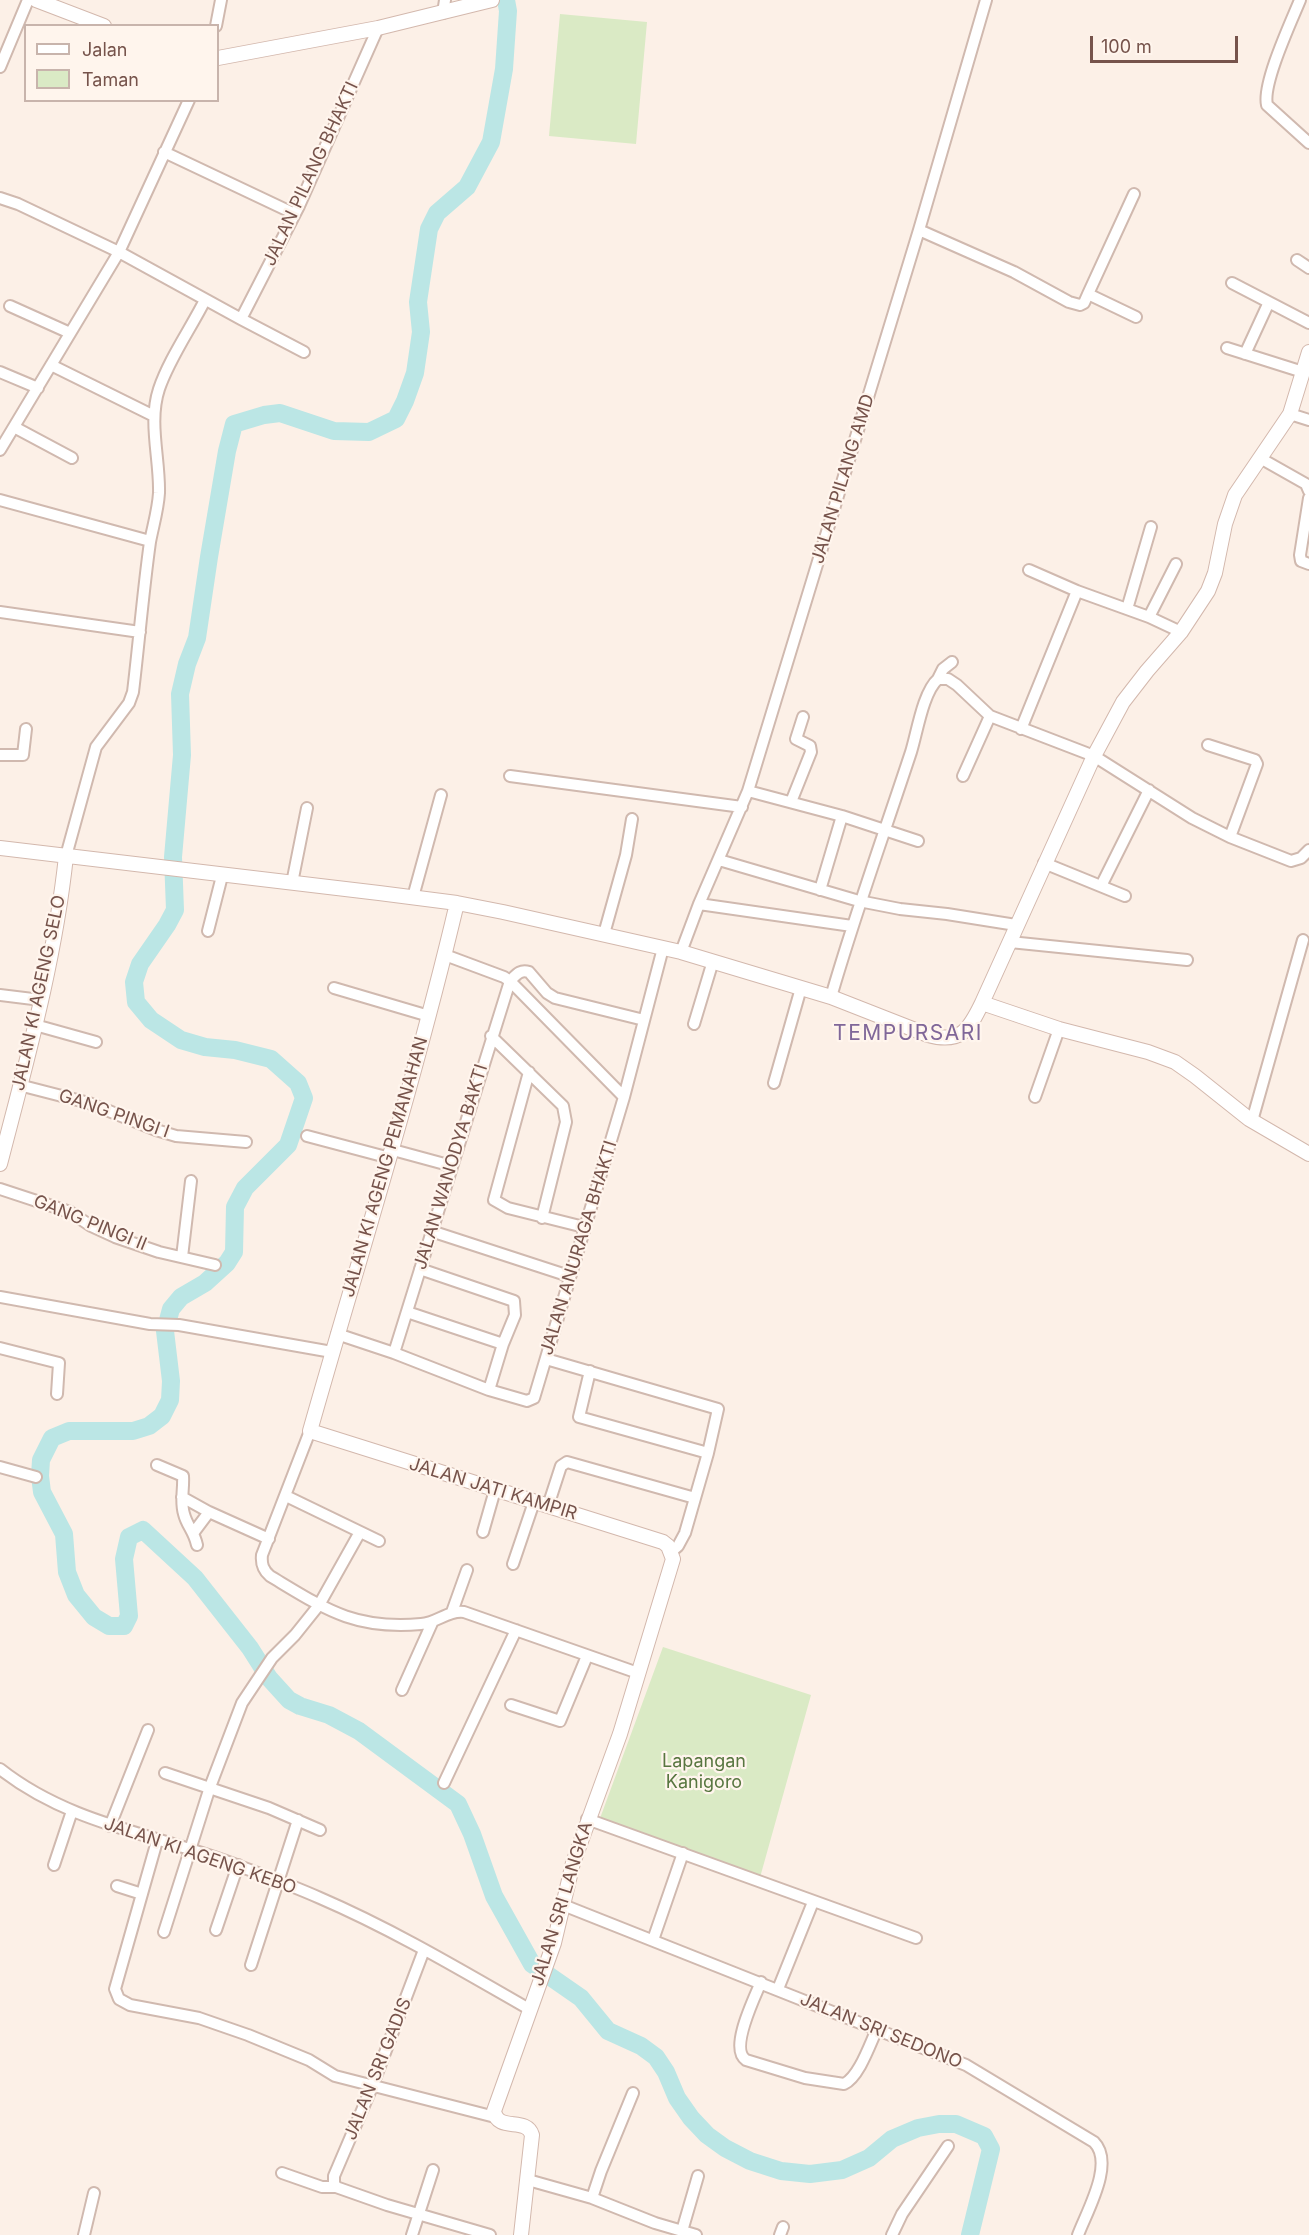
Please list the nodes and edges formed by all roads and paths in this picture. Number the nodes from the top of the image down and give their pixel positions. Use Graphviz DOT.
graph roads {
  1 [pos="28,0"];
  2 [pos="36,0"];
  3 [pos="221,0"];
  4 [pos="489,0"];
  5 [pos="986,0"];
  6 [pos="1300,0"];
  7 [pos="444,7"];
  8 [pos="99,24"];
  9 [pos="216,24"];
  10 [pos="378,28"];
  11 [pos="219,58"];
  12 [pos="0,67"];
  13 [pos="188,102"];
  14 [pos="1309,142"];
  15 [pos="164,152"];
  16 [pos="1134,194"];
  17 [pos="0,198"];
  18 [pos="295,214"];
  19 [pos="919,230"];
  20 [pos="119,252"];
  21 [pos="1297,260"];
  22 [pos="1309,268"];
  23 [pos="1232,283"];
  24 [pos="1088,294"];
  25 [pos="206,300"];
  26 [pos="1269,302"];
  27 [pos="10,306"];
  28 [pos="1136,317"];
  29 [pos="240,319"];
  30 [pos="1309,324"];
  31 [pos="70,333"];
  32 [pos="1227,348"];
  33 [pos="304,352"];
  34 [pos="1309,352"];
  35 [pos="1245,354"];
  36 [pos="51,365"];
  37 [pos="0,372"];
  38 [pos="1303,372"];
  39 [pos="38,388"];
  40 [pos="1290,414"];
  41 [pos="154,416"];
  42 [pos="1309,420"];
  43 [pos="14,427"];
  44 [pos="0,450"];
  45 [pos="72,458"];
  46 [pos="1260,458"];
  47 [pos="1309,491"];
  48 [pos="1309,498"];
  49 [pos="0,500"];
  50 [pos="1151,527"];
  51 [pos="150,541"];
  52 [pos="1176,564"];
  53 [pos="1309,564"];
  54 [pos="1029,570"];
  55 [pos="1077,591"];
  56 [pos="1127,609"];
  57 [pos="0,612"];
  58 [pos="1149,616"];
  59 [pos="140,632"];
  60 [pos="1181,632"];
  61 [pos="952,662"];
  62 [pos="938,679"];
  63 [pos="803,717"];
  64 [pos="990,717"];
  65 [pos="26,729"];
  66 [pos="1021,729"];
  67 [pos="1208,745"];
  68 [pos="0,754"];
  69 [pos="1094,756"];
  70 [pos="510,776"];
  71 [pos="963,776"];
  72 [pos="748,790"];
  73 [pos="1149,790"];
  74 [pos="441,795"];
  75 [pos="791,802"];
  76 [pos="742,807"];
  77 [pos="306,808"];
  78 [pos="842,816"];
  79 [pos="632,819"];
  80 [pos="885,829"];
  81 [pos="1230,837"];
  82 [pos="918,841"];
  83 [pos="0,848"];
  84 [pos="1309,850"];
  85 [pos="66,856"];
  86 [pos="719,860"];
  87 [pos="1044,863"];
  88 [pos="222,876"];
  89 [pos="292,883"];
  90 [pos="1101,886"];
  91 [pos="820,890"];
  92 [pos="1125,896"];
  93 [pos="413,897"];
  94 [pos="860,901"];
  95 [pos="457,903"];
  96 [pos="699,904"];
  97 [pos="1016,925"];
  98 [pos="852,926"];
  99 [pos="208,931"];
  100 [pos="604,934"];
  101 [pos="1303,940"];
  102 [pos="1010,942"];
  103 [pos="663,948"];
  104 [pos="681,952"];
  105 [pos="445,955"];
  106 [pos="1187,960"];
  107 [pos="713,962"];
  108 [pos="510,981"];
  109 [pos="334,988"];
  110 [pos="801,988"];
  111 [pos="0,995"];
  112 [pos="831,997"];
  113 [pos="41,1000"];
  114 [pos="982,1003"];
  115 [pos="429,1016"];
  116 [pos="644,1020"];
  117 [pos="694,1024"];
  118 [pos="35,1025"];
  119 [pos="1059,1029"];
  120 [pos="491,1036"];
  121 [pos="96,1041"];
  122 [pos="529,1072"];
  123 [pos="774,1083"];
  124 [pos="19,1085"];
  125 [pos="624,1097"];
  126 [pos="1035,1097"];
  127 [pos="1252,1121"];
  128 [pos="4,1129"];
  129 [pos="308,1136"];
  130 [pos="246,1142"];
  131 [pos="392,1154"];
  132 [pos="1309,1154"];
  133 [pos="0,1164"];
  134 [pos="452,1166"];
  135 [pos="191,1181"];
  136 [pos="0,1189"];
  137 [pos="542,1218"];
  138 [pos="584,1227"];
  139 [pos="431,1231"];
  140 [pos="182,1257"];
  141 [pos="215,1265"];
  142 [pos="420,1269"];
  143 [pos="569,1276"];
  144 [pos="0,1297"];
  145 [pos="407,1312"];
  146 [pos="337,1334"];
  147 [pos="503,1344"];
  148 [pos="0,1348"];
  149 [pos="332,1352"];
  150 [pos="394,1353"];
  151 [pos="546,1359"];
  152 [pos="590,1371"];
  153 [pos="489,1390"];
  154 [pos="57,1394"];
  155 [pos="310,1431"];
  156 [pos="708,1453"];
  157 [pos="157,1465"];
  158 [pos="0,1467"];
  159 [pos="36,1477"];
  160 [pos="495,1490"];
  161 [pos="286,1496"];
  162 [pos="182,1497"];
  163 [pos="695,1498"];
  164 [pos="541,1504"];
  165 [pos="209,1512"];
  166 [pos="194,1532"];
  167 [pos="360,1532"];
  168 [pos="483,1532"];
  169 [pos="269,1539"];
  170 [pos="379,1541"];
  171 [pos="197,1545"];
  172 [pos="672,1551"];
  173 [pos="513,1564"];
  174 [pos="467,1570"];
  175 [pos="319,1605"];
  176 [pos="452,1612"];
  177 [pos="432,1623"];
  178 [pos="516,1630"];
  179 [pos="586,1656"];
  180 [pos="638,1673"];
  181 [pos="402,1690"];
  182 [pos="511,1705"];
  183 [pos="148,1730"];
  184 [pos="0,1769"];
  185 [pos="165,1773"];
  186 [pos="444,1783"];
  187 [pos="210,1787"];
  188 [pos="72,1812"];
  189 [pos="587,1819"];
  190 [pos="298,1820"];
  191 [pos="110,1826"];
  192 [pos="320,1830"];
  193 [pos="157,1841"];
  194 [pos="190,1850"];
  195 [pos="683,1853"];
  196 [pos="54,1865"];
  197 [pos="238,1865"];
  198 [pos="279,1883"];
  199 [pos="117,1886"];
  200 [pos="142,1894"];
  201 [pos="813,1902"];
  202 [pos="563,1905"];
  203 [pos="216,1930"];
  204 [pos="164,1932"];
  205 [pos="916,1938"];
  206 [pos="653,1940"];
  207 [pos="424,1950"];
  208 [pos="251,1965"];
  209 [pos="760,1982"];
  210 [pos="778,1989"];
  211 [pos="529,2009"];
  212 [pos="877,2029"];
  213 [pos="372,2087"];
  214 [pos="633,2093"];
  215 [pos="495,2117"];
  216 [pos="948,2146"];
  217 [pos="433,2170"];
  218 [pos="282,2173"];
  219 [pos="698,2176"];
  220 [pos="528,2180"];
  221 [pos="336,2187"];
  222 [pos="93,2193"];
  223 [pos="592,2198"];
  224 [pos="420,2214"];
  225 [pos="655,2223"];
  226 [pos="682,2231"];
  227 [pos="84,2235"];
  228 [pos="412,2235"];
  229 [pos="490,2235"];
  230 [pos="521,2235"];
  231 [pos="652,2235"];
  232 [pos="696,2235"];
  233 [pos="892,2235"];
  234 [pos="1078,2235"];
  1 -- 12 [label="street"];
  2 -- 8 [label="street"];
  3 -- 9 [label="street"];
  4 -- 7 [label="street"];
  5 -- 19 [label="street, JALAN PILANG AMD"];
  6 -- 14 [label="street"];
  7 -- 10 [label="street"];
  10 -- 11 [label="street"];
  10 -- 18 [label="street, JALAN PILANG BHAKTI"];
  13 -- 15 [label="street"];
  15 -- 18 [label="street"];
  15 -- 20 [label="street"];
  16 -- 24 [label="street"];
  17 -- 20 [label="street"];
  18 -- 29 [label="street, JALAN PILANG BHAKTI"];
  19 -- 24 [label="street"];
  19 -- 72 [label="street, JALAN PILANG AMD"];
  20 -- 25 [label="street"];
  20 -- 31 [label="street"];
  21 -- 22 [label="street"];
  23 -- 26 [label="street"];
  24 -- 28 [label="street"];
  25 -- 29 [label="street"];
  25 -- 41 [label="street"];
  26 -- 30 [label="street"];
  26 -- 35 [label="street"];
  27 -- 31 [label="street"];
  29 -- 33 [label="street"];
  31 -- 36 [label="street"];
  32 -- 35 [label="street"];
  34 -- 38 [label="street"];
  35 -- 38 [label="street"];
  36 -- 39 [label="street"];
  36 -- 41 [label="street"];
  37 -- 39 [label="street"];
  38 -- 40 [label="street"];
  39 -- 43 [label="street"];
  40 -- 42 [label="street"];
  40 -- 46 [label="street"];
  41 -- 51 [label="street"];
  43 -- 44 [label="street"];
  43 -- 45 [label="street"];
  46 -- 47 [label="street"];
  46 -- 60 [label="street"];
  48 -- 53 [label="street"];
  49 -- 51 [label="street"];
  50 -- 56 [label="street"];
  51 -- 59 [label="street"];
  52 -- 58 [label="street"];
  54 -- 55 [label="street"];
  55 -- 56 [label="street"];
  55 -- 66 [label="street"];
  56 -- 58 [label="street"];
  57 -- 59 [label="street"];
  58 -- 60 [label="street"];
  59 -- 85 [label="street"];
  60 -- 69 [label="street"];
  61 -- 62 [label="street"];
  62 -- 64 [label="street"];
  62 -- 80 [label="street"];
  63 -- 75 [label="street"];
  64 -- 66 [label="street"];
  64 -- 71 [label="street"];
  65 -- 68 [label="street"];
  66 -- 69 [label="street"];
  67 -- 81 [label="street"];
  69 -- 73 [label="street"];
  69 -- 87 [label="street"];
  70 -- 76 [label="street"];
  72 -- 75 [label="street"];
  72 -- 76 [label="street, JALAN PILANG AMD"];
  73 -- 81 [label="street"];
  73 -- 90 [label="street"];
  74 -- 93 [label="street"];
  75 -- 78 [label="street"];
  76 -- 86 [label="street, JALAN PILANG AMD"];
  77 -- 89 [label="street"];
  78 -- 80 [label="street"];
  78 -- 91 [label="street"];
  79 -- 100 [label="street"];
  80 -- 82 [label="street"];
  80 -- 94 [label="street"];
  81 -- 84 [label="street"];
  83 -- 85 [label="street"];
  85 -- 88 [label="street"];
  85 -- 113 [label="street, JALAN KI AGENG SELO"];
  86 -- 91 [label="street"];
  86 -- 96 [label="street, JALAN PILANG AMD"];
  87 -- 90 [label="street"];
  87 -- 97 [label="street"];
  88 -- 89 [label="street"];
  88 -- 99 [label="street"];
  89 -- 93 [label="street"];
  90 -- 92 [label="street"];
  91 -- 94 [label="street"];
  93 -- 95 [label="street"];
  94 -- 97 [label="street"];
  94 -- 98 [label="street"];
  95 -- 100 [label="street"];
  95 -- 105 [label="street, JALAN KI AGENG PEMANAHAN"];
  96 -- 98 [label="street"];
  96 -- 104 [label="street, JALAN PILANG AMD"];
  97 -- 102 [label="street"];
  98 -- 112 [label="street"];
  100 -- 103 [label="street"];
  101 -- 127 [label="street"];
  102 -- 106 [label="street"];
  102 -- 114 [label="street"];
  103 -- 104 [label="street"];
  103 -- 116 [label="street, JALAN ANURAGA BHAKTI"];
  104 -- 107 [label="street"];
  105 -- 108 [label="street"];
  105 -- 115 [label="street, JALAN KI AGENG PEMANAHAN"];
  107 -- 110 [label="street"];
  107 -- 117 [label="street"];
  108 -- 116 [label="street"];
  108 -- 120 [label="street, JALAN WANODYA BAKTI"];
  108 -- 125 [label="street"];
  109 -- 115 [label="street"];
  110 -- 112 [label="street"];
  110 -- 123 [label="street"];
  111 -- 113 [label="street"];
  112 -- 114 [label="street"];
  113 -- 118 [label="street, JALAN KI AGENG SELO"];
  114 -- 119 [label="street"];
  115 -- 131 [label="street, JALAN KI AGENG PEMANAHAN"];
  116 -- 125 [label="street, JALAN ANURAGA BHAKTI"];
  118 -- 121 [label="street"];
  118 -- 124 [label="street, JALAN KI AGENG SELO"];
  119 -- 126 [label="street"];
  119 -- 127 [label="street"];
  120 -- 122 [label="street"];
  120 -- 134 [label="street, JALAN WANODYA BAKTI"];
  122 -- 137 [label="street"];
  122 -- 137 [label="street"];
  124 -- 128 [label="street, JALAN KI AGENG SELO"];
  124 -- 130 [label="street, GANG PINGI I"];
  125 -- 138 [label="street, JALAN ANURAGA BHAKTI"];
  127 -- 132 [label="street"];
  128 -- 133 [label="street, JALAN KI AGENG SELO"];
  129 -- 131 [label="street"];
  131 -- 134 [label="street"];
  131 -- 146 [label="street, JALAN KI AGENG PEMANAHAN"];
  134 -- 139 [label="street, JALAN WANODYA BAKTI"];
  135 -- 140 [label="street"];
  136 -- 140 [label="street, GANG PINGI II"];
  137 -- 138 [label="street"];
  138 -- 143 [label="street, JALAN ANURAGA BHAKTI"];
  139 -- 142 [label="street, JALAN WANODYA BAKTI"];
  139 -- 143 [label="street"];
  140 -- 141 [label="street, GANG PINGI II"];
  142 -- 145 [label="street, JALAN WANODYA BAKTI"];
  142 -- 147 [label="street"];
  143 -- 151 [label="street, JALAN ANURAGA BHAKTI"];
  144 -- 149 [label="street"];
  145 -- 147 [label="street"];
  145 -- 150 [label="street, JALAN WANODYA BAKTI"];
  146 -- 149 [label="street, JALAN KI AGENG PEMANAHAN"];
  146 -- 150 [label="street"];
  147 -- 153 [label="street"];
  148 -- 154 [label="street"];
  149 -- 155 [label="street, JALAN KI AGENG PEMANAHAN"];
  150 -- 153 [label="street"];
  151 -- 152 [label="street"];
  151 -- 153 [label="street, JALAN ANURAGA BHAKTI"];
  152 -- 156 [label="street"];
  152 -- 156 [label="street"];
  155 -- 160 [label="street, JALAN JATI KAMPIR"];
  155 -- 161 [label="street"];
  156 -- 163 [label="street"];
  157 -- 162 [label="street"];
  158 -- 159 [label="street"];
  160 -- 164 [label="street, JALAN JATI KAMPIR"];
  160 -- 168 [label="street"];
  161 -- 167 [label="street"];
  161 -- 169 [label="street"];
  162 -- 165 [label="street"];
  162 -- 166 [label="street"];
  163 -- 164 [label="street"];
  163 -- 172 [label="street"];
  164 -- 172 [label="street, JALAN JATI KAMPIR"];
  164 -- 173 [label="street"];
  165 -- 166 [label="street"];
  165 -- 169 [label="street"];
  166 -- 171 [label="street"];
  167 -- 170 [label="street"];
  167 -- 175 [label="street"];
  169 -- 175 [label="street"];
  172 -- 180 [label="street, JALAN SRI LANGKA"];
  174 -- 176 [label="street"];
  175 -- 177 [label="street"];
  175 -- 187 [label="street"];
  176 -- 177 [label="street"];
  176 -- 178 [label="street"];
  177 -- 181 [label="street"];
  178 -- 179 [label="street"];
  178 -- 186 [label="street"];
  179 -- 180 [label="street"];
  179 -- 182 [label="street"];
  180 -- 189 [label="street, JALAN SRI LANGKA"];
  183 -- 191 [label="street"];
  184 -- 188 [label="street, JALAN KI AGENG KEBO"];
  185 -- 187 [label="street"];
  187 -- 190 [label="street"];
  187 -- 194 [label="street"];
  188 -- 191 [label="street, JALAN KI AGENG KEBO"];
  188 -- 196 [label="street"];
  189 -- 195 [label="street"];
  189 -- 202 [label="street, JALAN SRI LANGKA"];
  190 -- 192 [label="street"];
  190 -- 198 [label="street"];
  191 -- 193 [label="street, JALAN KI AGENG KEBO"];
  193 -- 194 [label="street, JALAN KI AGENG KEBO"];
  193 -- 200 [label="street"];
  194 -- 197 [label="street, JALAN KI AGENG KEBO"];
  194 -- 204 [label="street"];
  195 -- 201 [label="street"];
  195 -- 206 [label="street"];
  197 -- 198 [label="street, JALAN KI AGENG KEBO"];
  197 -- 203 [label="street"];
  198 -- 207 [label="street, JALAN KI AGENG KEBO"];
  198 -- 208 [label="street"];
  199 -- 200 [label="street"];
  200 -- 213 [label="street"];
  201 -- 205 [label="street"];
  201 -- 210 [label="street"];
  202 -- 206 [label="street, JALAN SRI SEDONO"];
  202 -- 211 [label="street, JALAN SRI LANGKA"];
  206 -- 209 [label="street, JALAN SRI SEDONO"];
  207 -- 211 [label="street, JALAN KI AGENG KEBO"];
  207 -- 213 [label="street, JALAN SRI GADIS"];
  209 -- 210 [label="street, JALAN SRI SEDONO"];
  209 -- 212 [label="street"];
  210 -- 212 [label="street, JALAN SRI SEDONO"];
  211 -- 215 [label="street, JALAN SRI LANGKA"];
  212 -- 234 [label="street, JALAN SRI SEDONO"];
  213 -- 215 [label="street"];
  213 -- 221 [label="street, JALAN SRI GADIS"];
  214 -- 223 [label="street"];
  215 -- 220 [label="street"];
  216 -- 233 [label="street"];
  217 -- 224 [label="street"];
  218 -- 221 [label="street"];
  219 -- 226 [label="street"];
  220 -- 223 [label="street"];
  220 -- 230 [label="street"];
  221 -- 224 [label="street"];
  222 -- 227 [label="street"];
  223 -- 225 [label="street"];
  224 -- 228 [label="street"];
  224 -- 229 [label="street"];
  225 -- 226 [label="street"];
  225 -- 231 [label="street"];
  226 -- 232 [label="street"];
}
